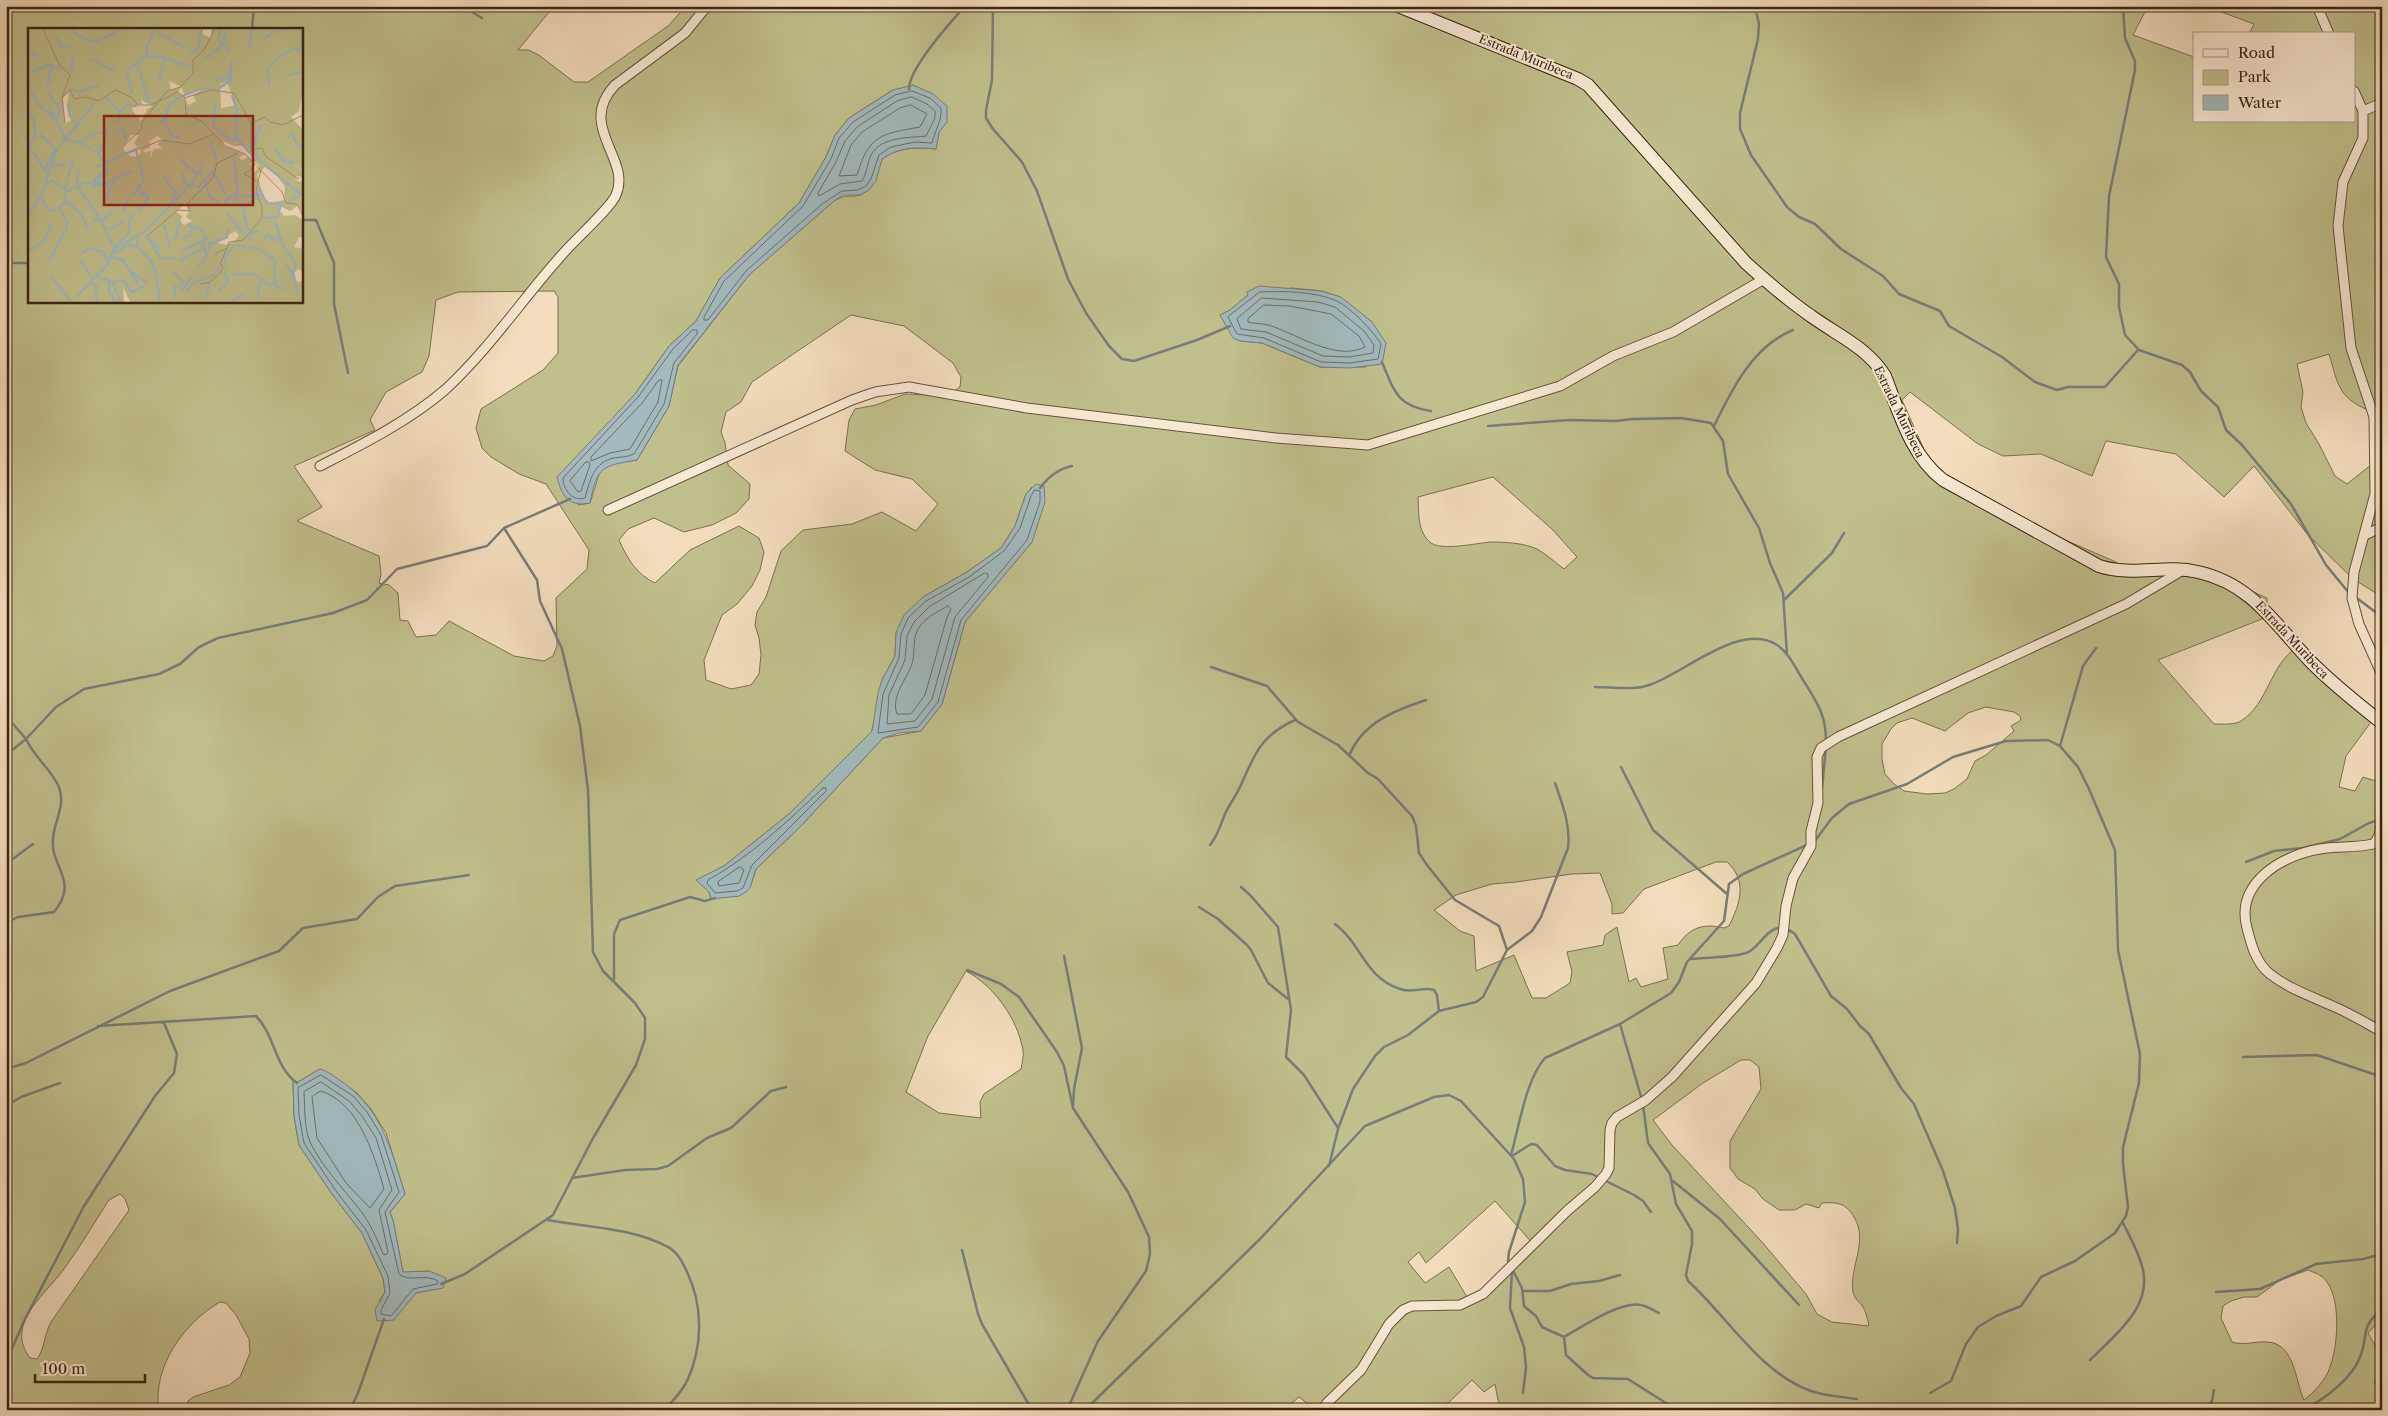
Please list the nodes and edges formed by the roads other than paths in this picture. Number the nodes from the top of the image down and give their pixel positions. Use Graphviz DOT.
graph roads {
  1 [pos="707,6"];
  2 [pos="1398,6"];
  3 [pos="2317,6"];
  4 [pos="2328,32"];
  5 [pos="2356,95"];
  6 [pos="2382,103"];
  7 [pos="2363,110"];
  8 [pos="1764,280"];
  9 [pos="320,466"];
  10 [pos="608,510"];
  11 [pos="2382,527"];
  12 [pos="2365,535"];
  13 [pos="2183,570"];
  14 [pos="2382,675"];
  15 [pos="2382,723"];
  16 [pos="2382,802"];
  17 [pos="2382,1032"];
  18 [pos="1324,1410"];
  1 -- 9 [label="street"];
  2 -- 8 [label="street, Estrada Muribeca"];
  3 -- 4 [label="street"];
  5 -- 7 [label="street"];
  6 -- 7 [label="street"];
  7 -- 12 [label="street"];
  8 -- 10 [label="street"];
  8 -- 13 [label="street, Estrada Muribeca"];
  11 -- 12 [label="street"];
  12 -- 14 [label="street"];
  13 -- 15 [label="street, Estrada Muribeca"];
  13 -- 18 [label="street"];
  16 -- 17 [label="street"];
}
